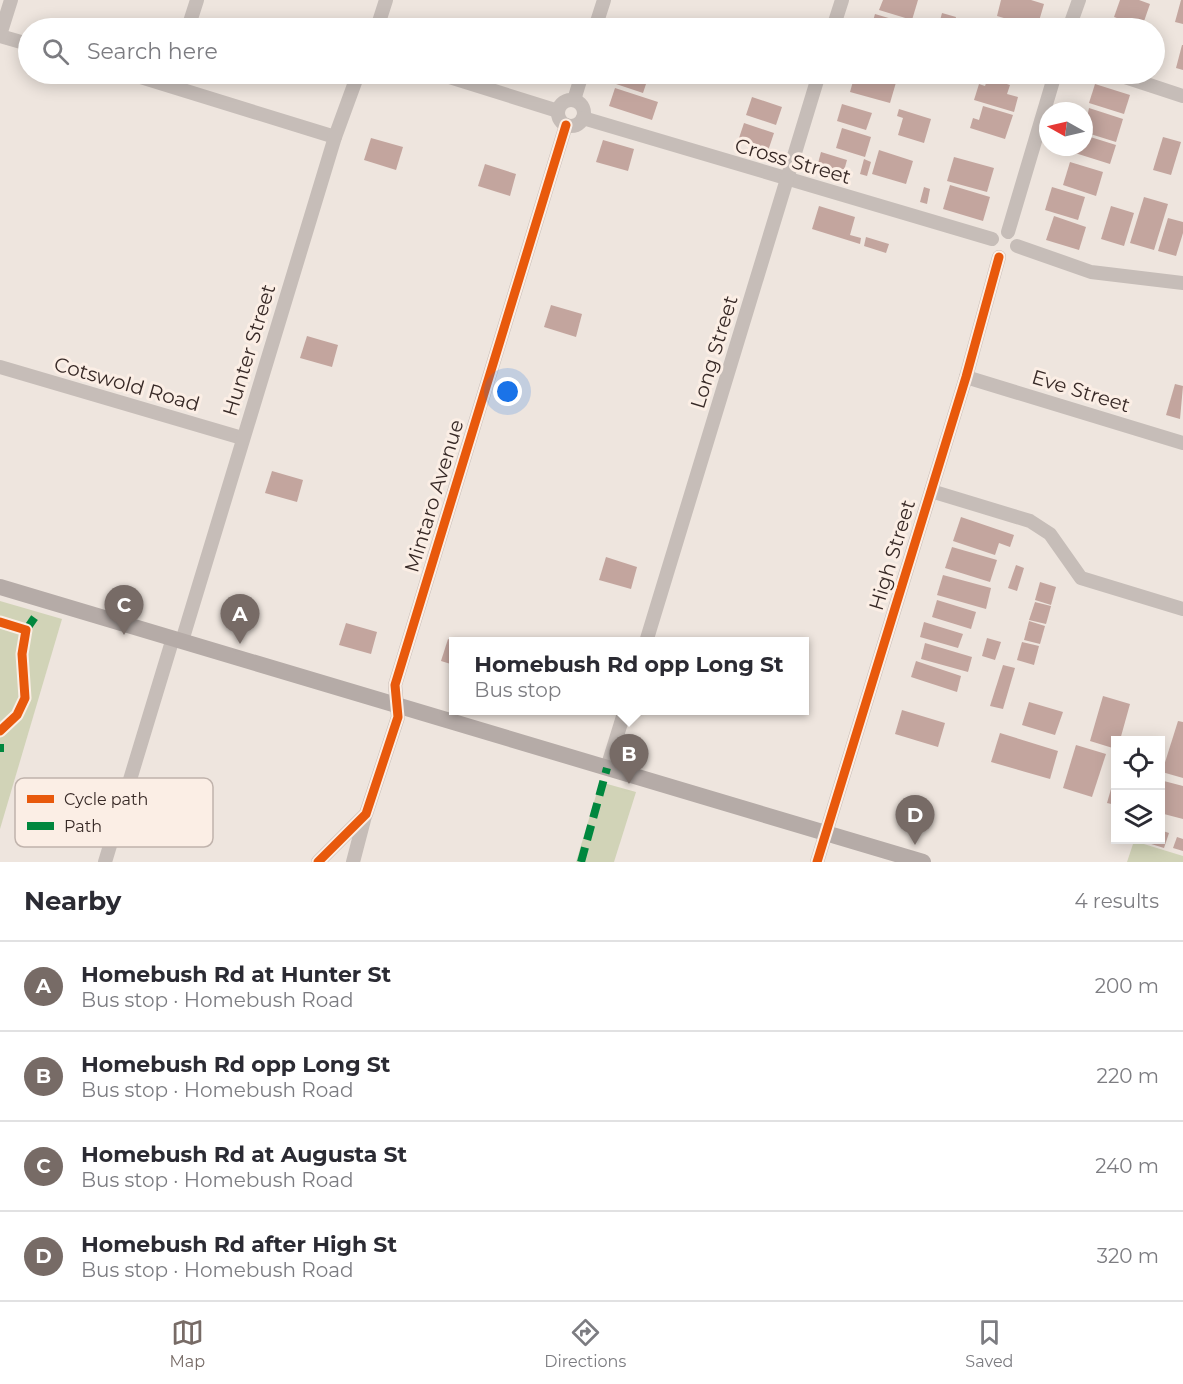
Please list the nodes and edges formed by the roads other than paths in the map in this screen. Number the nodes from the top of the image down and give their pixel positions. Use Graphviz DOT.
graph roads {
  1 [pos="11,0"];
  2 [pos="197,0"];
  3 [pos="386,0"];
  4 [pos="604,0"];
  5 [pos="842,0"];
  6 [pos="1079,0"];
  7 [pos="191,18"];
  8 [pos="380,18"];
  9 [pos="598,18"];
  10 [pos="836,18"];
  11 [pos="1073,18"];
  12 [pos="0,35"];
  13 [pos="18,41"];
  14 [pos="187,84"];
  15 [pos="354,84"];
  16 [pos="472,84"];
  17 [pos="579,84"];
  18 [pos="816,84"];
  19 [pos="1052,84"];
  20 [pos="1146,84"];
  21 [pos="1183,96"];
  22 [pos="574,100"];
  23 [pos="558,111"];
  24 [pos="583,118"];
  25 [pos="566,125"];
  26 [pos="334,137"];
  27 [pos="787,179"];
  28 [pos="1008,232"];
  29 [pos="992,239"];
  30 [pos="1017,246"];
  31 [pos="999,257"];
  32 [pos="1183,283"];
  33 [pos="0,367"];
  34 [pos="966,377"];
  35 [pos="242,438"];
  36 [pos="1183,443"];
  37 [pos="931,491"];
  38 [pos="0,587"];
  39 [pos="1183,609"];
  40 [pos="648,637"];
  41 [pos="178,639"];
  42 [pos="396,705"];
  43 [pos="624,715"];
  44 [pos="607,768"];
  45 [pos="132,778"];
  46 [pos="366,814"];
  47 [pos="826,832"];
  48 [pos="110,847"];
  49 [pos="105,862"];
  50 [pos="318,862"];
  51 [pos="353,862"];
  52 [pos="817,862"];
  53 [pos="923,862"];
  1 -- 12 [label="street"];
  2 -- 7 [label="street"];
  3 -- 8 [label="street"];
  4 -- 9 [label="street"];
  5 -- 10 [label="street"];
  6 -- 11 [label="street"];
  12 -- 13 [label="street"];
  14 -- 26 [label="street"];
  15 -- 26 [label="street, Hunter Street"];
  16 -- 23 [label="street"];
  17 -- 22 [label="street"];
  18 -- 27 [label="street, Long Street"];
  19 -- 28 [label="street"];
  20 -- 21 [label="street"];
  22 -- 23 [label="street"];
  22 -- 24 [label="street"];
  23 -- 25 [label="street"];
  24 -- 25 [label="street"];
  24 -- 27 [label="street, Cross Street"];
  25 -- 42 [label="street, Mintaro Avenue"];
  26 -- 35 [label="street, Hunter Street"];
  27 -- 29 [label="street, Cross Street"];
  27 -- 40 [label="street, Long Street"];
  28 -- 29 [label="street"];
  28 -- 30 [label="street"];
  29 -- 31 [label="street"];
  30 -- 31 [label="street"];
  30 -- 32 [label="street"];
  31 -- 34 [label="street, High Street"];
  33 -- 35 [label="street, Cotswold Road"];
  34 -- 36 [label="street, Eve Street"];
  34 -- 37 [label="street, High Street"];
  35 -- 41 [label="street, Hunter Street"];
  37 -- 39 [label="street"];
  37 -- 47 [label="street, High Street"];
  38 -- 41 [label="main road"];
  41 -- 42 [label="main road"];
  41 -- 45 [label="street, Hunter Street"];
  42 -- 44 [label="main road"];
  42 -- 46 [label="street, Mintaro Avenue"];
  43 -- 44 [label="street"];
  44 -- 47 [label="main road"];
  46 -- 50 [label="street, Mintaro Avenue"];
  46 -- 51 [label="street"];
  47 -- 52 [label="street, High Street"];
  47 -- 53 [label="main road"];
  48 -- 49 [label="street, Hunter Street"];
}
